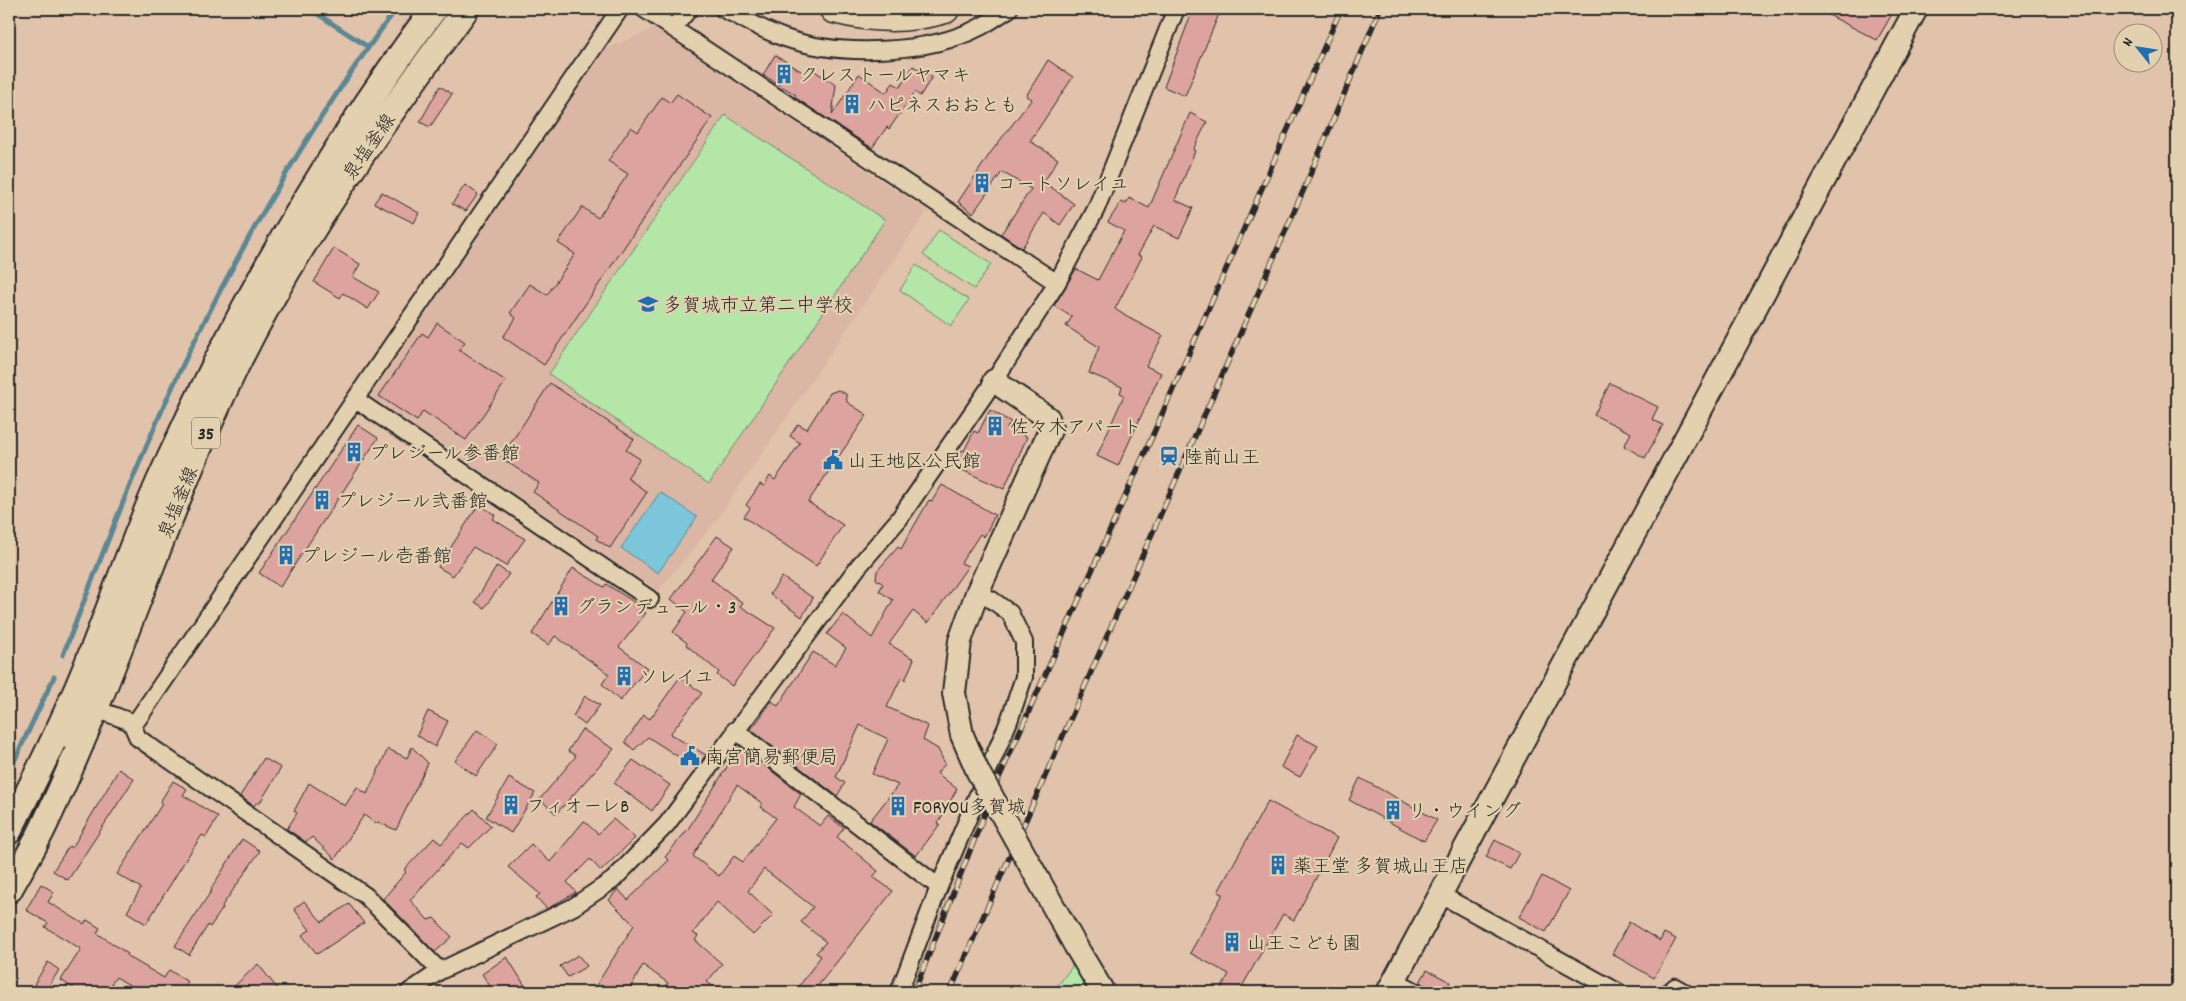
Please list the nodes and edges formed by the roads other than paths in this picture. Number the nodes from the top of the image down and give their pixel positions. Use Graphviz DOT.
graph roads {
  1 [pos="434,9"];
  2 [pos="466,9"];
  3 [pos="620,9"];
  4 [pos="644,9"];
  5 [pos="689,9"];
  6 [pos="723,9"];
  7 [pos="834,9"];
  8 [pos="945,9"];
  9 [pos="1009,9"];
  10 [pos="1176,9"];
  11 [pos="1916,9"];
  12 [pos="673,28"];
  13 [pos="1057,284"];
  14 [pos="994,381"];
  15 [pos="355,400"];
  16 [pos="977,593"];
  17 [pos="650,599"];
  18 [pos="95,710"];
  19 [pos="131,722"];
  20 [pos="735,730"];
  21 [pos="9,831"];
  22 [pos="9,842"];
  23 [pos="940,888"];
  24 [pos="9,890"];
  25 [pos="1441,894"];
  26 [pos="440,971"];
  27 [pos="1391,986"];
  28 [pos="408,992"];
  29 [pos="899,992"];
  30 [pos="1103,992"];
  31 [pos="1417,992"];
  32 [pos="1618,992"];
  33 [pos="1669,992"];
  34 [pos="1684,992"];
  1 -- 21 [label="main road, 泉塩釜線 / 35"];
  2 -- 18 [label="main road, 泉塩釜線 / 35"];
  3 -- 15 [label="street"];
  4 -- 12 [label="street"];
  5 -- 12 [label="street"];
  6 -- 9 [label="street"];
  7 -- 8 [label="highway"];
  10 -- 13 [label="street"];
  11 -- 25 [label="street"];
  12 -- 13 [label="street"];
  13 -- 14 [label="street"];
  14 -- 16 [label="street"];
  14 -- 20 [label="street"];
  15 -- 17 [label="street"];
  15 -- 19 [label="street"];
  16 -- 23 [label="street"];
  16 -- 30 [label="street, bridge"];
  18 -- 19 [label="street"];
  18 -- 22 [label="street"];
  18 -- 24 [label="main road, 泉塩釜線 / 35"];
  19 -- 26 [label="street"];
  20 -- 23 [label="street"];
  20 -- 26 [label="street"];
  23 -- 29 [label="street"];
  25 -- 27 [label="street"];
  25 -- 32 [label="street"];
  26 -- 28 [label="street"];
  27 -- 31 [label="street"];
  33 -- 34 [label="street"];
}
